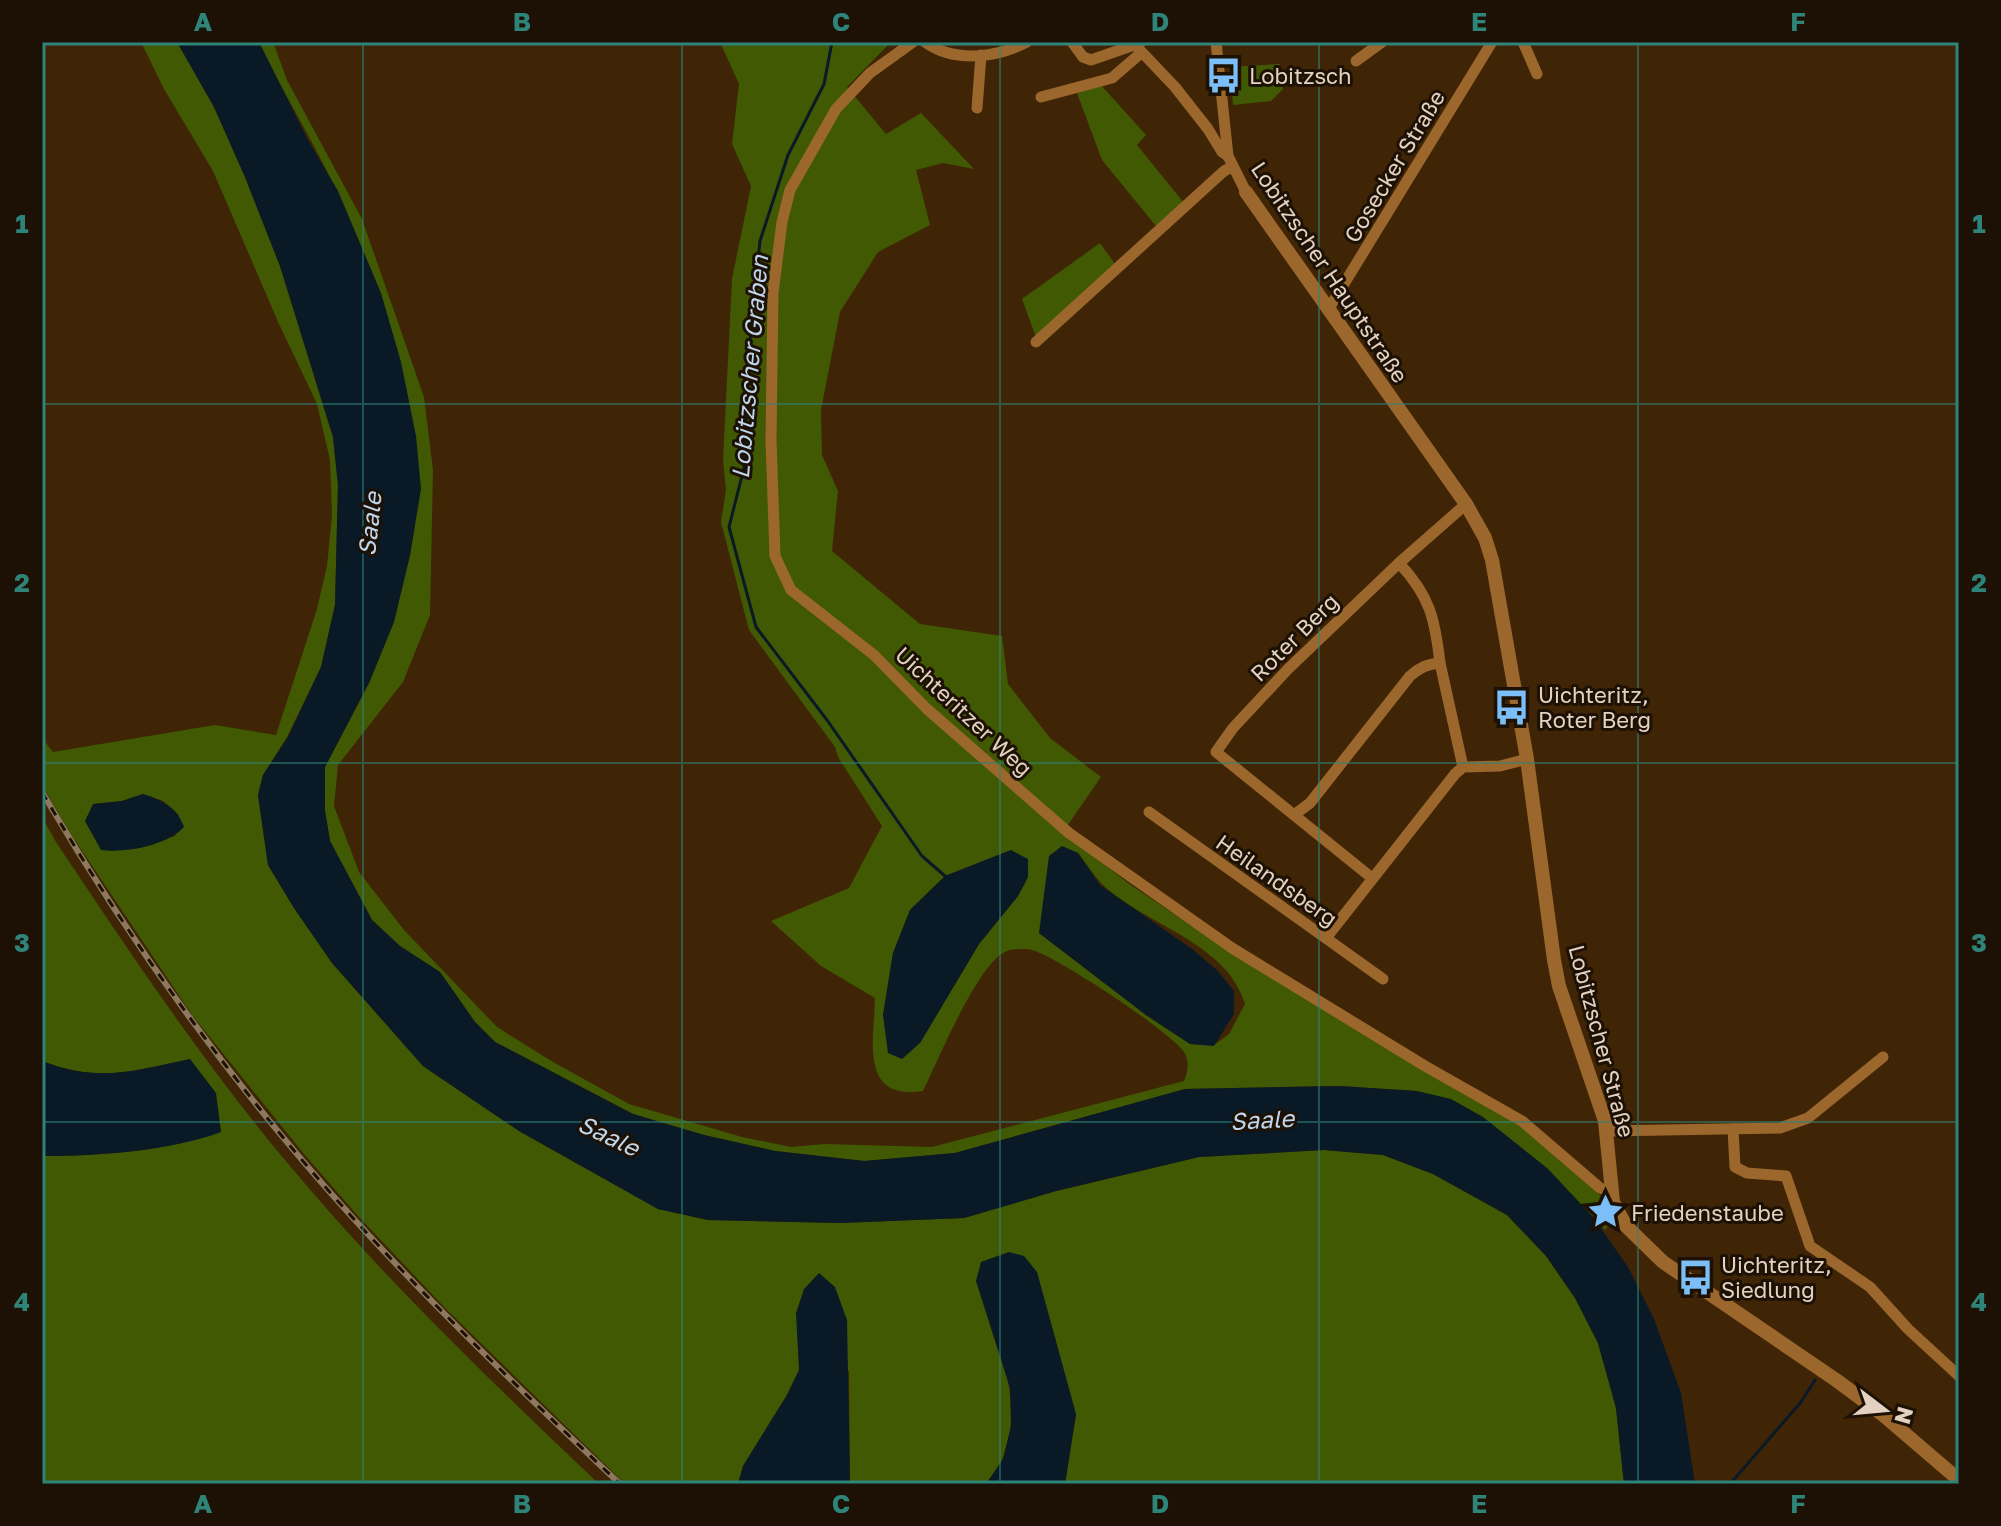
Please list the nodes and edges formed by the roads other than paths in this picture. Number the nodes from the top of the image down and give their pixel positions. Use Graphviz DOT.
graph roads {
  1 [pos="913,42"];
  2 [pos="925,42"];
  3 [pos="1027,42"];
  4 [pos="1072,42"];
  5 [pos="1216,42"];
  6 [pos="1382,42"];
  7 [pos="1492,42"];
  8 [pos="1523,42"];
  9 [pos="1139,47"];
  10 [pos="981,55"];
  11 [pos="1356,61"];
  12 [pos="1537,74"];
  13 [pos="1041,97"];
  14 [pos="977,108"];
  15 [pos="1231,165"];
  16 [pos="1246,192"];
  17 [pos="1328,310"];
  18 [pos="1036,342"];
  19 [pos="1466,504"];
  20 [pos="1399,563"];
  21 [pos="1440,663"];
  22 [pos="1527,759"];
  23 [pos="1463,767"];
  24 [pos="1149,812"];
  25 [pos="1294,815"];
  26 [pos="1372,878"];
  27 [pos="1326,938"];
  28 [pos="1383,979"];
  29 [pos="1883,1057"];
  30 [pos="1733,1129"];
  31 [pos="1607,1131"];
  32 [pos="1611,1192"];
  33 [pos="1959,1376"];
  34 [pos="1959,1480"];
  1 -- 32 [label="street, Uichteritzer Weg"];
  2 -- 10 [label="street"];
  3 -- 10 [label="street"];
  4 -- 9 [label="street"];
  5 -- 15 [label="street, Lobitzscher Hauptstraße"];
  6 -- 11 [label="street"];
  7 -- 17 [label="street, Gosecker Straße"];
  8 -- 12 [label="street"];
  9 -- 13 [label="street"];
  9 -- 15 [label="street"];
  10 -- 14 [label="street"];
  15 -- 16 [label="street, Lobitzscher Hauptstraße"];
  15 -- 18 [label="street"];
  16 -- 17 [label="street, Lobitzscher Hauptstraße"];
  17 -- 19 [label="street, Lobitzscher Hauptstraße"];
  19 -- 20 [label="street"];
  19 -- 22 [label="street, Lobitzscher Straße"];
  20 -- 21 [label="street"];
  20 -- 25 [label="street, Roter Berg"];
  21 -- 23 [label="street"];
  21 -- 25 [label="street"];
  22 -- 23 [label="street"];
  22 -- 31 [label="street, Lobitzscher Straße"];
  23 -- 26 [label="street"];
  24 -- 27 [label="street, Heilandsberg"];
  25 -- 26 [label="street, Roter Berg"];
  26 -- 27 [label="street"];
  27 -- 28 [label="street, Heilandsberg"];
  29 -- 30 [label="street"];
  30 -- 31 [label="street"];
  30 -- 33 [label="street"];
  31 -- 32 [label="street, Lobitzscher Straße"];
  32 -- 34 [label="street, Lobitzscher Straße"];
}
